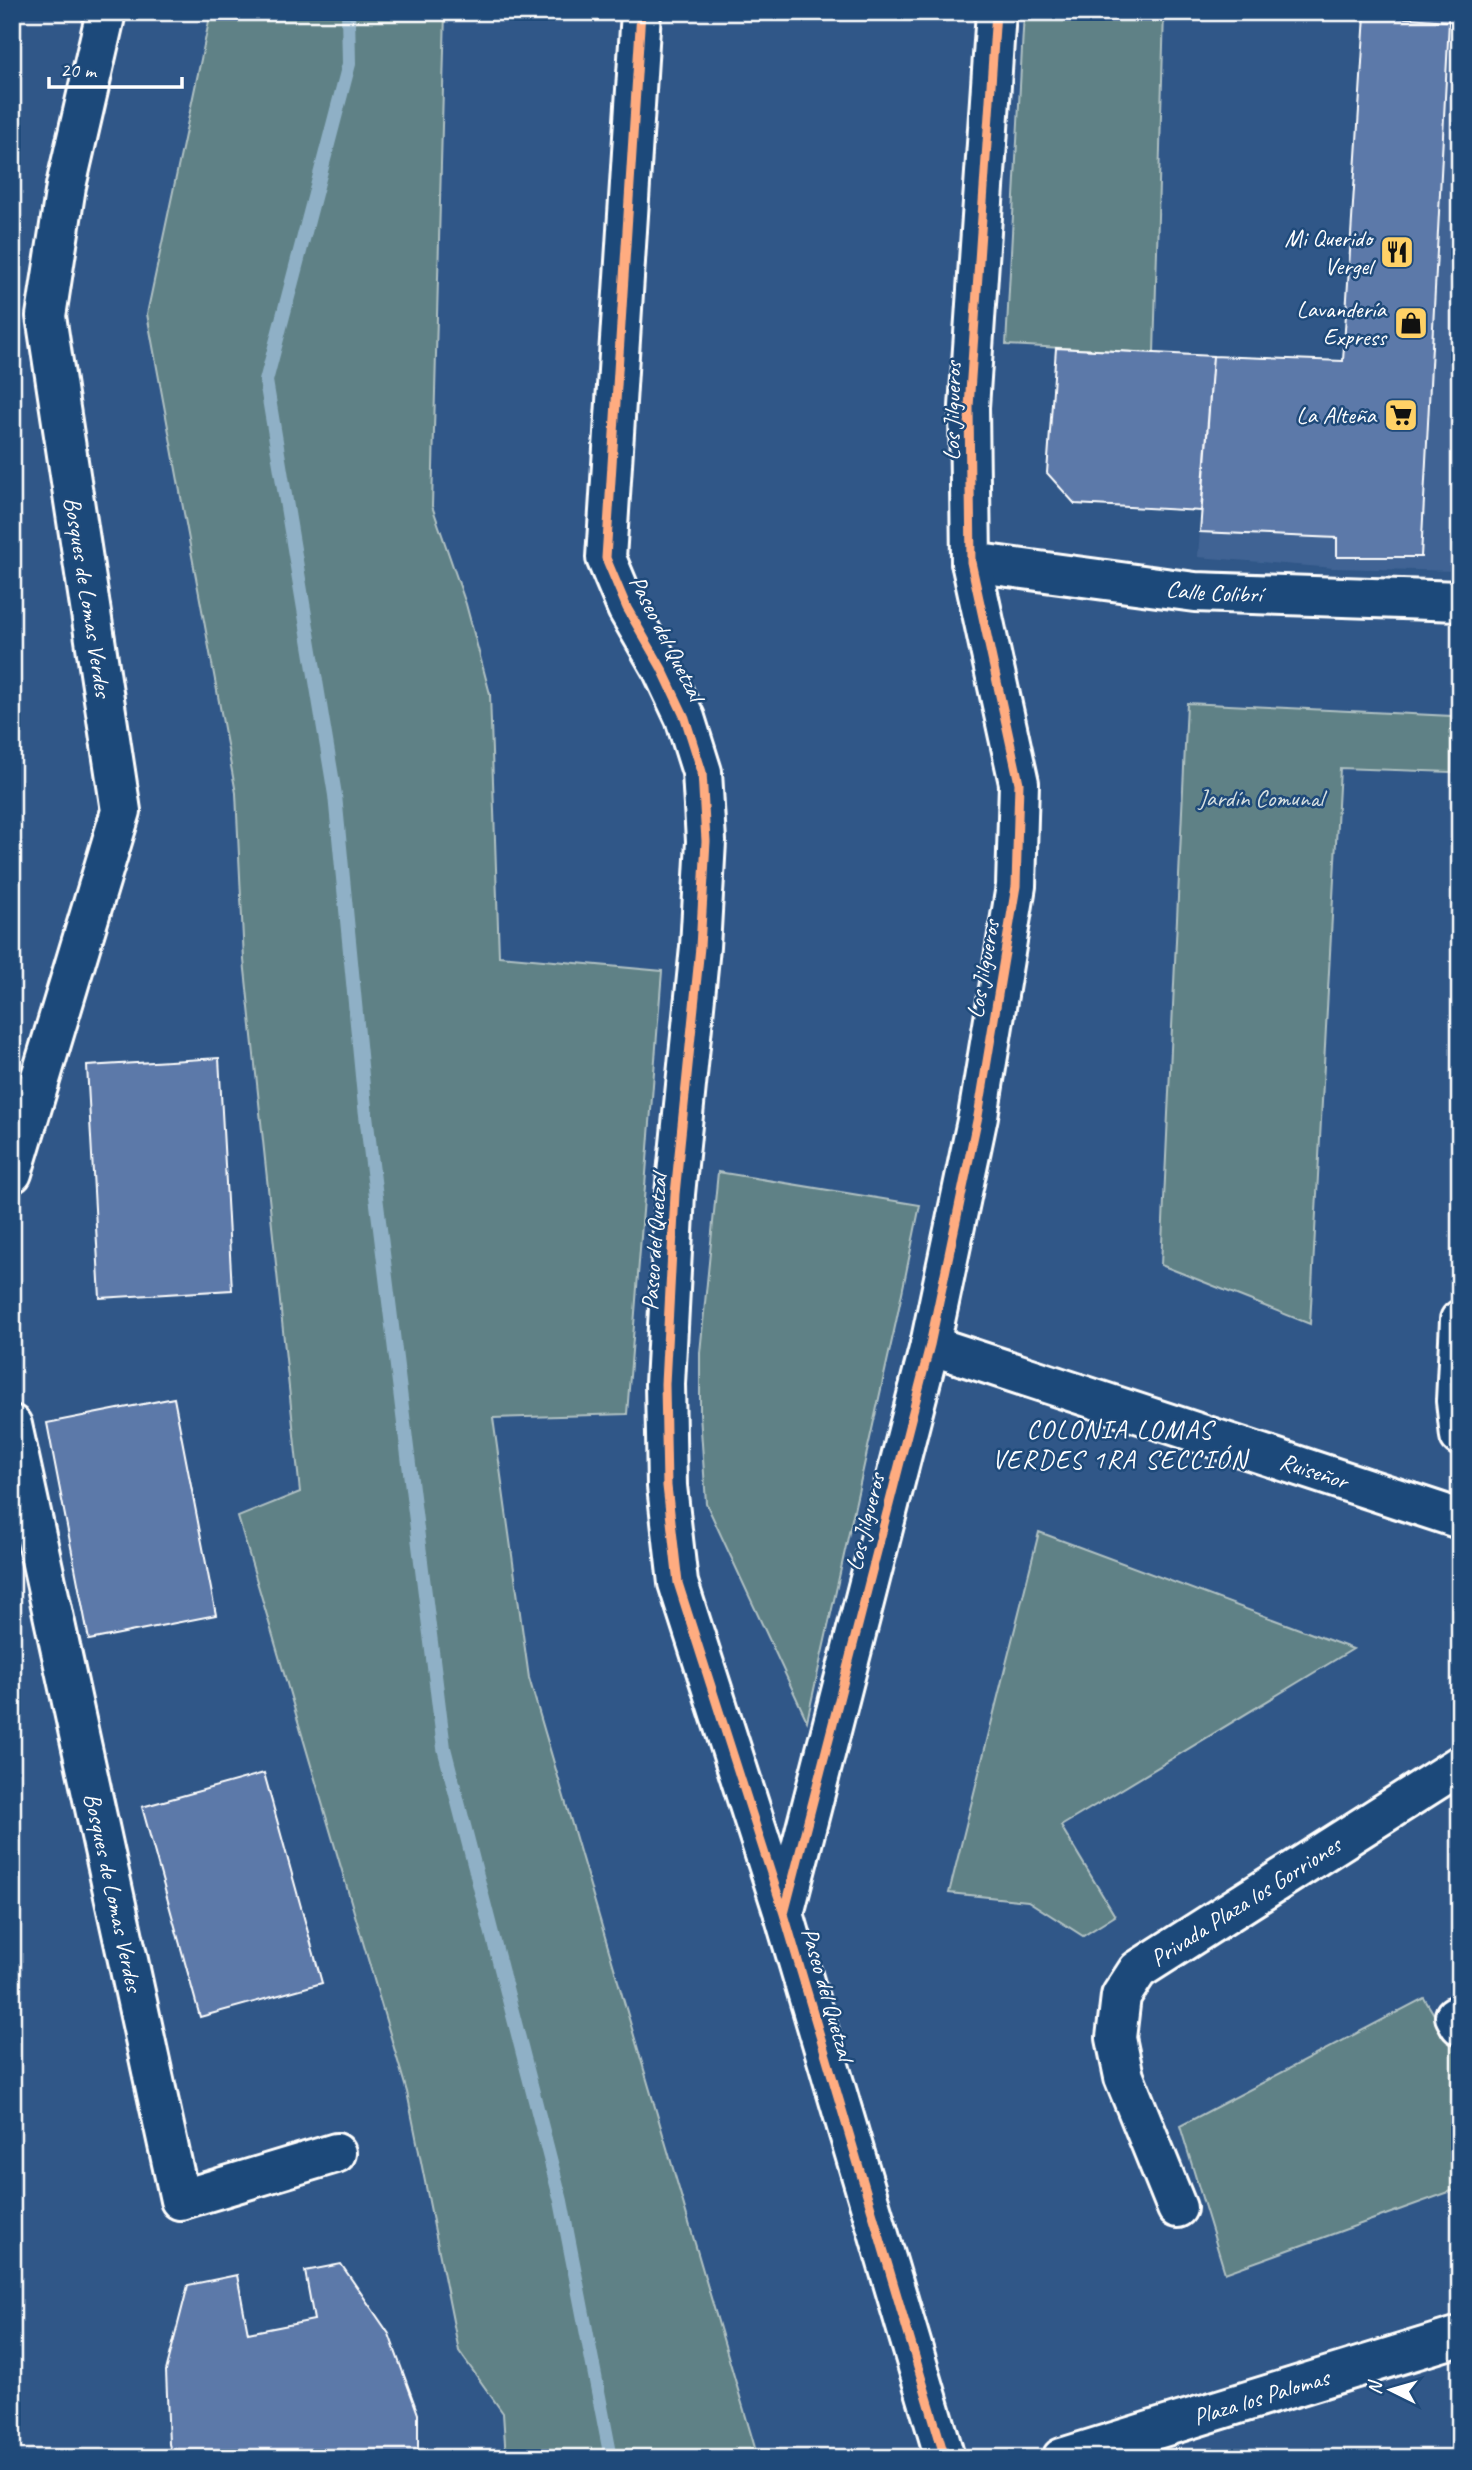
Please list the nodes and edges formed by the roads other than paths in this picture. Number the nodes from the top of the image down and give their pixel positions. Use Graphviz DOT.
graph roads {
  1 [pos="106,12"];
  2 [pos="641,12"];
  3 [pos="996,12"];
  4 [pos="971,562"];
  5 [pos="1460,601"];
  6 [pos="12,1173"];
  7 [pos="1460,1320"];
  8 [pos="930,1345"];
  9 [pos="12,1425"];
  10 [pos="1460,1436"];
  11 [pos="1460,1520"];
  12 [pos="1460,1765"];
  13 [pos="784,1914"];
  14 [pos="336,2154"];
  15 [pos="1177,2208"];
  16 [pos="1460,2336"];
  17 [pos="945,2458"];
  18 [pos="1062,2458"];
  1 -- 6 [label="street, Bosques de Lomas Verdes"];
  2 -- 13 [label="street, Paseo del Quetzal"];
  3 -- 4 [label="street, Los Jilgueros"];
  4 -- 5 [label="street, Calle Colibrí"];
  4 -- 8 [label="street, Los Jilgueros"];
  7 -- 10 [label="street"];
  8 -- 11 [label="street, Ruiseñor"];
  8 -- 13 [label="street, Los Jilgueros"];
  9 -- 14 [label="street, Bosques de Lomas Verdes"];
  12 -- 15 [label="street, Privada Plaza los Gorriones"];
  13 -- 17 [label="street, Paseo del Quetzal"];
  16 -- 18 [label="street, Plaza los Palomas"];
}
